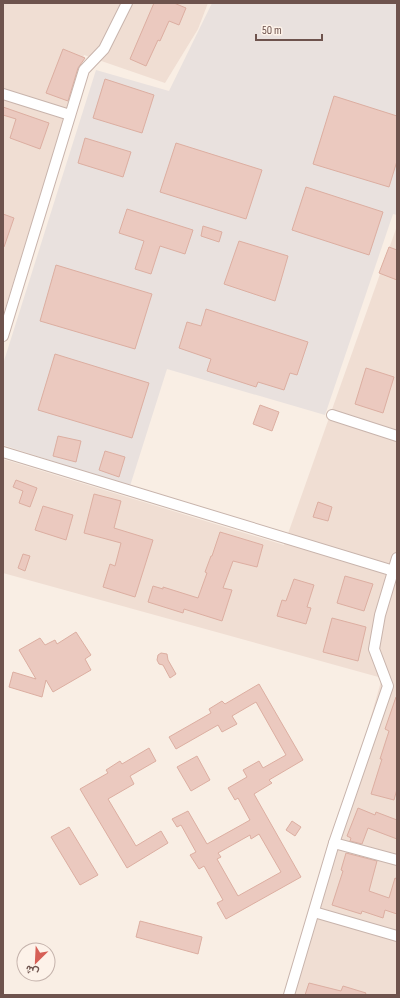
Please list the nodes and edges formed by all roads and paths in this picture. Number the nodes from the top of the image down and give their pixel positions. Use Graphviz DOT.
graph roads {
  1 [pos="127,3"];
  2 [pos="3,94"];
  3 [pos="70,115"];
  4 [pos="3,336"];
  5 [pos="332,415"];
  6 [pos="397,436"];
  7 [pos="3,452"];
  8 [pos="397,558"];
  9 [pos="395,572"];
  10 [pos="392,687"];
  11 [pos="334,843"];
  12 [pos="397,860"];
  13 [pos="314,912"];
  14 [pos="397,936"];
  15 [pos="289,995"];
  1 -- 3 [label="street"];
  2 -- 3 [label="street"];
  3 -- 4 [label="street"];
  5 -- 6 [label="street"];
  7 -- 9 [label="street"];
  8 -- 9 [label="street"];
  9 -- 10 [label="street"];
  10 -- 11 [label="street"];
  11 -- 12 [label="street"];
  11 -- 13 [label="street"];
  13 -- 14 [label="street"];
  13 -- 15 [label="street"];
}
